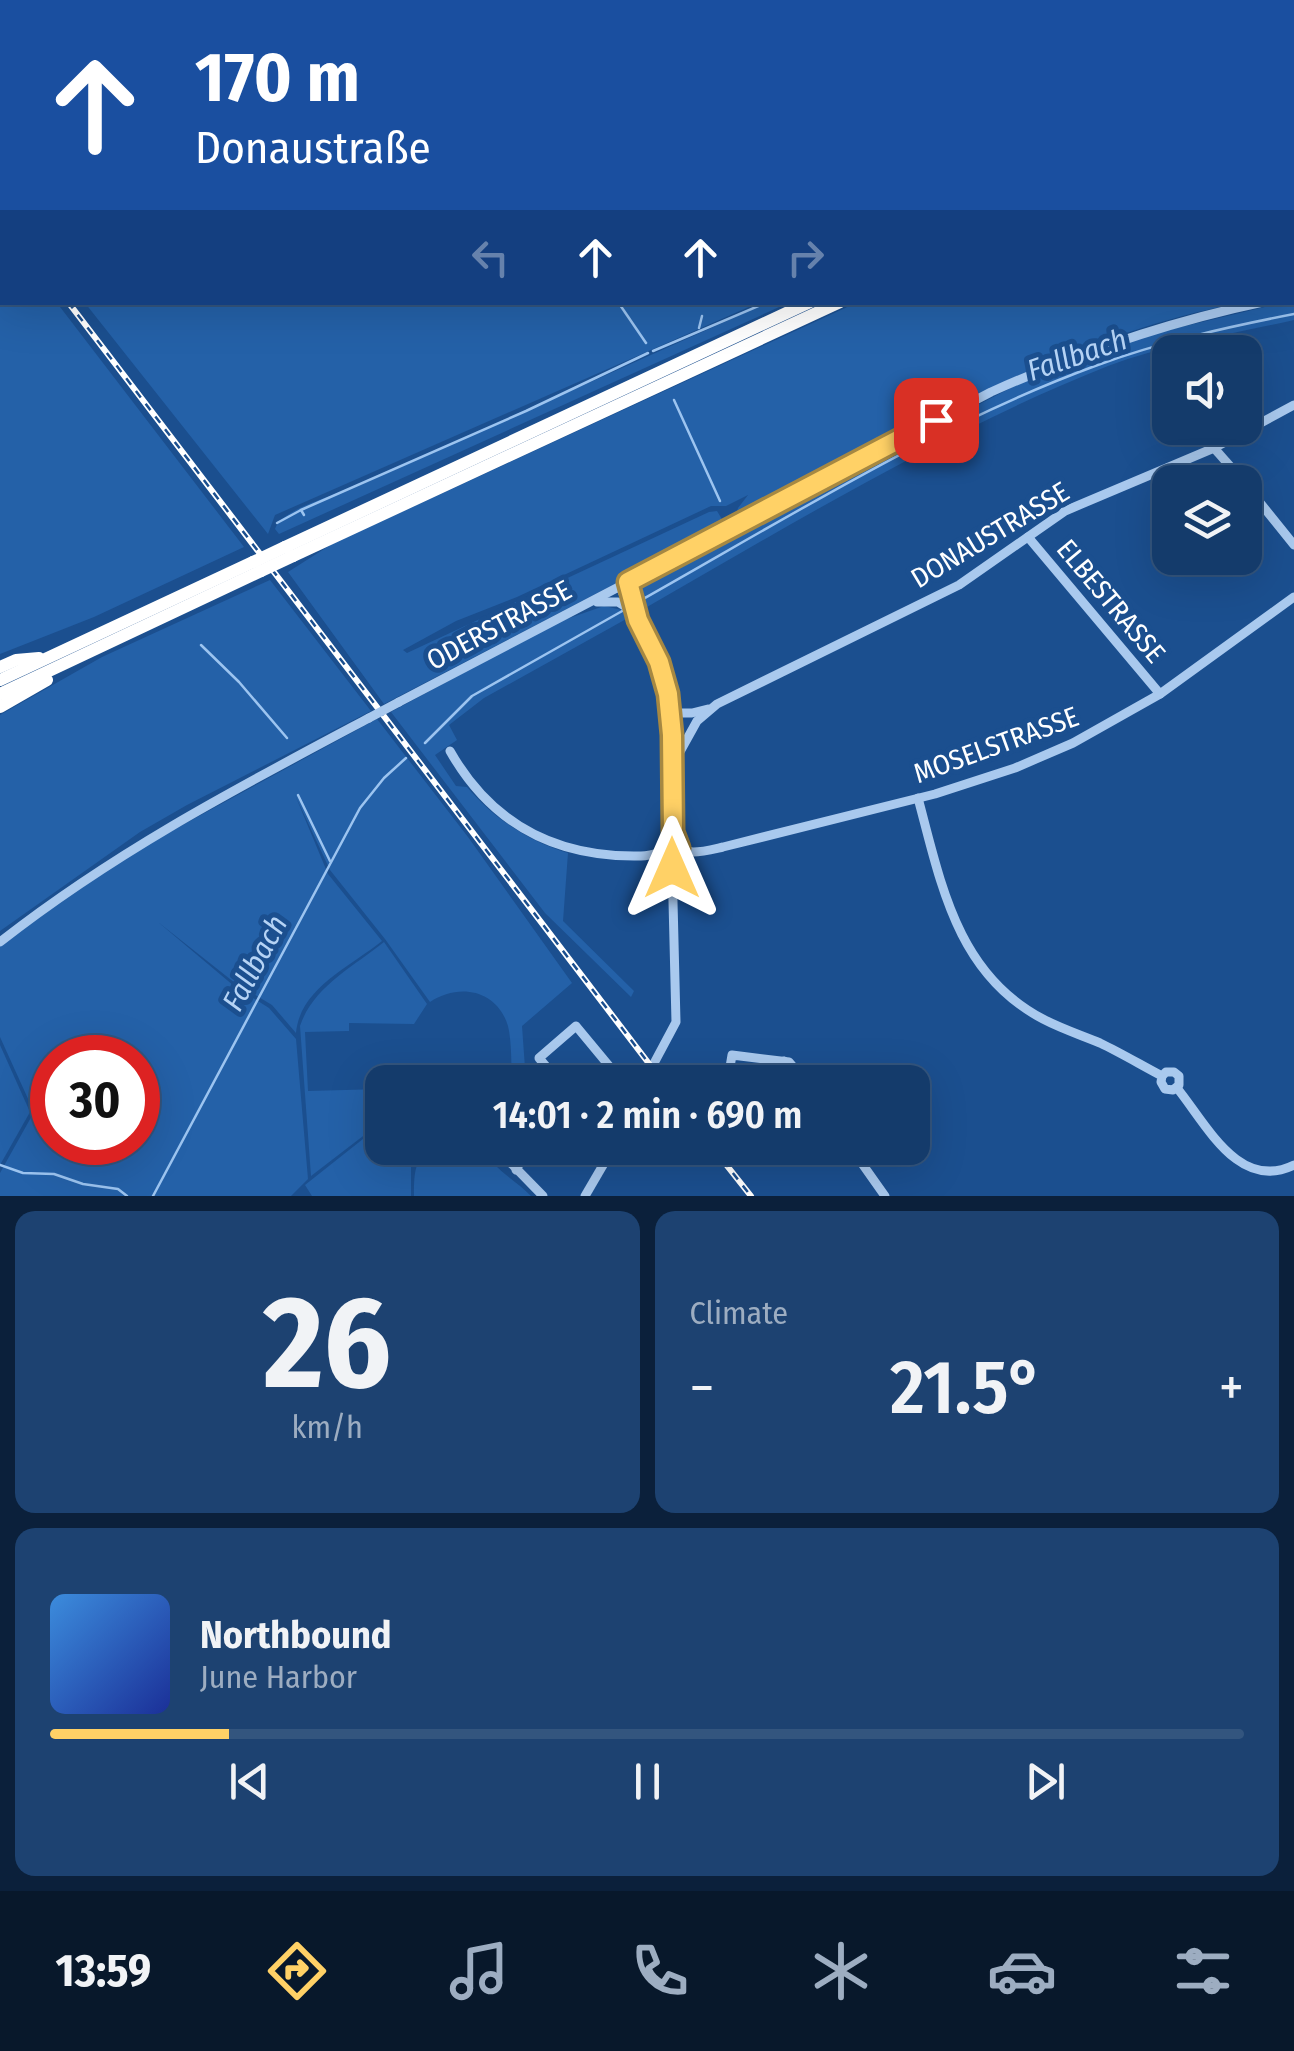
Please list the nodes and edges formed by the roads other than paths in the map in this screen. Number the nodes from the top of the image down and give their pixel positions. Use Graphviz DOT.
graph roads {
  1 [pos="804,305"];
  2 [pos="833,305"];
  3 [pos="1252,305"];
  4 [pos="1294,405"];
  5 [pos="1214,448"];
  6 [pos="1229,465"];
  7 [pos="1262,505"];
  8 [pos="1028,537"];
  9 [pos="1294,545"];
  10 [pos="289,552"];
  11 [pos="257,566"];
  12 [pos="624,585"];
  13 [pos="1294,597"];
  14 [pos="589,602"];
  15 [pos="631,607"];
  16 [pos="86,653"];
  17 [pos="52,656"];
  18 [pos="0,667"];
  19 [pos="0,680"];
  20 [pos="0,694"];
  21 [pos="1160,694"];
  22 [pos="0,707"];
  23 [pos="711,708"];
  24 [pos="671,713"];
  25 [pos="697,721"];
  26 [pos="450,751"];
  27 [pos="671,768"];
  28 [pos="918,798"];
  29 [pos="679,848"];
  30 [pos="0,942"];
  31 [pos="784,1060"];
  32 [pos="544,1065"];
  33 [pos="609,1065"];
  34 [pos="653,1065"];
  35 [pos="730,1065"];
  36 [pos="777,1065"];
  37 [pos="792,1065"];
  38 [pos="512,1165"];
  39 [pos="519,1165"];
  40 [pos="604,1165"];
  41 [pos="864,1165"];
  42 [pos="1294,1165"];
  43 [pos="516,1170"];
  44 [pos="543,1196"];
  45 [pos="585,1196"];
  46 [pos="885,1196"];
  1 -- 10 [label="highway"];
  2 -- 10 [label="highway"];
  3 -- 12 [label="street, ODERSTRASSE"];
  4 -- 5 [label="street, DONAUSTRASSE"];
  5 -- 6 [label="street"];
  5 -- 8 [label="street, DONAUSTRASSE"];
  7 -- 9 [label="street"];
  8 -- 21 [label="street, ELBESTRASSE"];
  8 -- 23 [label="street, DONAUSTRASSE"];
  10 -- 11 [label="highway, bridge"];
  11 -- 16 [label="highway"];
  11 -- 17 [label="highway"];
  12 -- 14 [label="street, ODERSTRASSE"];
  12 -- 15 [label="street"];
  13 -- 21 [label="street, MOSELSTRASSE"];
  14 -- 15 [label="street"];
  14 -- 30 [label="street, ODERSTRASSE, bridge"];
  15 -- 24 [label="street"];
  16 -- 20 [label="highway"];
  16 -- 22 [label="highway"];
  17 -- 18 [label="highway"];
  17 -- 19 [label="highway"];
  21 -- 28 [label="street, MOSELSTRASSE"];
  23 -- 24 [label="street, DONAUSTRASSE"];
  23 -- 25 [label="street, DONAUSTRASSE"];
  24 -- 25 [label="street"];
  24 -- 27 [label="street"];
  25 -- 27 [label="street, DONAUSTRASSE"];
  26 -- 29 [label="street, MOSELSTRASSE"];
  27 -- 29 [label="street"];
  28 -- 29 [label="street, MOSELSTRASSE"];
  28 -- 42 [label="street"];
  29 -- 34 [label="street"];
  31 -- 35 [label="street"];
  31 -- 36 [label="street"];
  31 -- 37 [label="street"];
  32 -- 33 [label="street"];
  38 -- 43 [label="street"];
  39 -- 43 [label="street"];
  40 -- 45 [label="street"];
  41 -- 46 [label="street"];
  43 -- 44 [label="street"];
}
